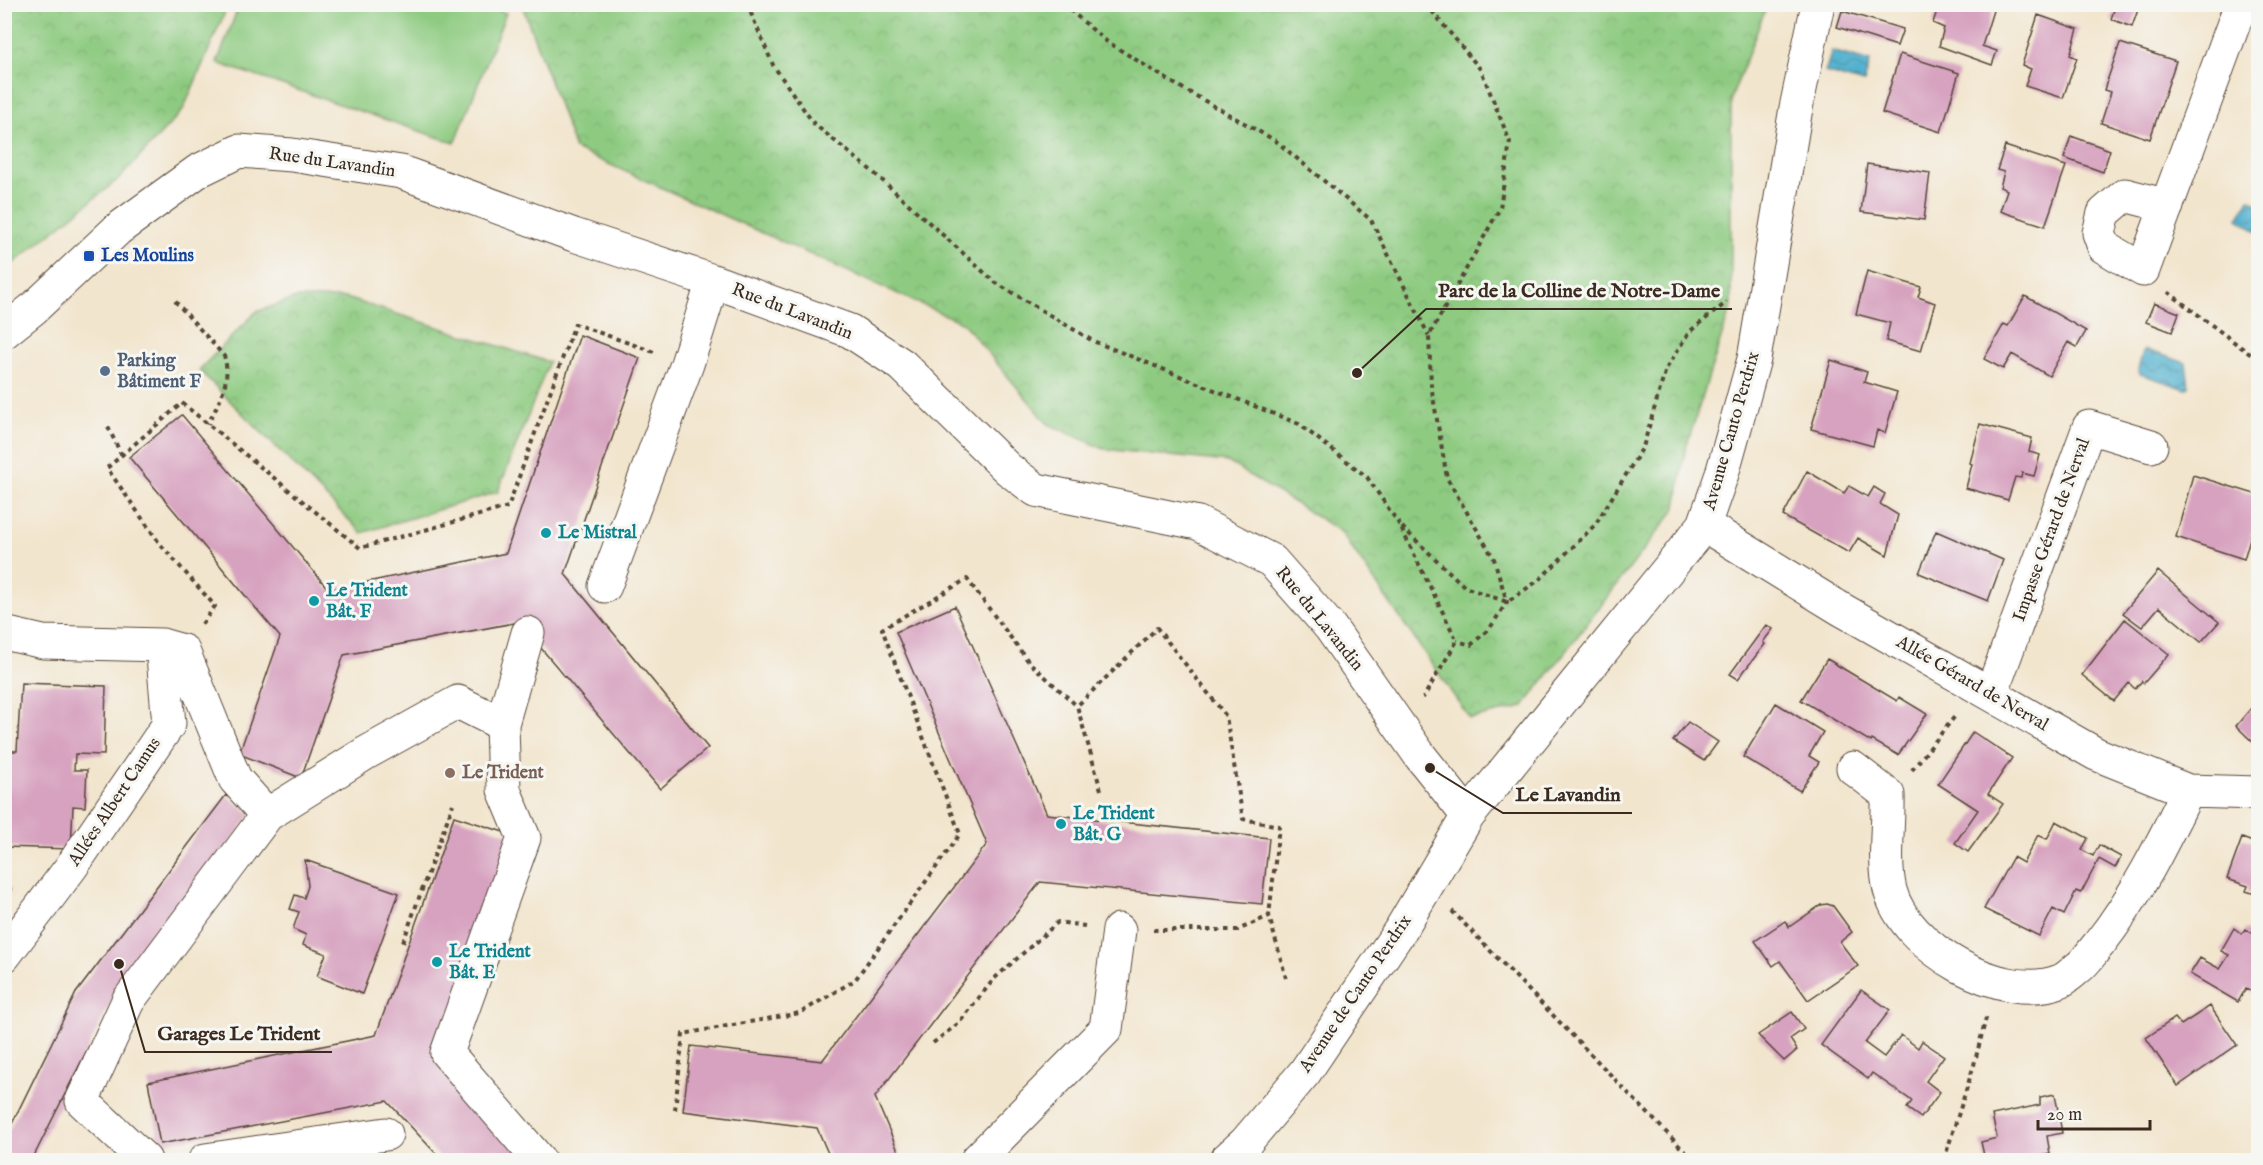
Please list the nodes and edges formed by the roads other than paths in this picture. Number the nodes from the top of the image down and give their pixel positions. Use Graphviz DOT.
graph roads {
  1 [pos="1818,4"];
  2 [pos="2241,4"];
  3 [pos="2167,206"];
  4 [pos="713,281"];
  5 [pos="4,332"];
  6 [pos="2151,446"];
  7 [pos="1704,525"];
  8 [pos="605,586"];
  9 [pos="4,633"];
  10 [pos="528,633"];
  11 [pos="172,648"];
  12 [pos="1985,690"];
  13 [pos="502,724"];
  14 [pos="1853,768"];
  15 [pos="2188,791"];
  16 [pos="2259,793"];
  17 [pos="267,814"];
  18 [pos="1468,816"];
  19 [pos="1119,930"];
  20 [pos="4,956"];
  21 [pos="386,1134"];
  22 [pos="1244,1154"];
  23 [pos="145,1161"];
  24 [pos="205,1161"];
  25 [pos="539,1161"];
  26 [pos="977,1161"];
  1 -- 7 [label="street, Avenue Canto Perdrix"];
  2 -- 3 [label="street"];
  3 -- 3 [label="street"];
  4 -- 5 [label="street, Rue du Lavandin"];
  4 -- 8 [label="street"];
  4 -- 18 [label="street, Rue du Lavandin"];
  6 -- 12 [label="street, Impasse Gérard de Nerval"];
  7 -- 12 [label="street, Allée Gérard de Nerval"];
  7 -- 18 [label="street, Avenue Canto Perdrix"];
  9 -- 11 [label="street"];
  10 -- 13 [label="street"];
  11 -- 17 [label="street"];
  11 -- 20 [label="street, Allées Albert Camus"];
  12 -- 15 [label="street, Allée Gérard de Nerval"];
  13 -- 17 [label="street"];
  13 -- 25 [label="street"];
  14 -- 15 [label="street"];
  15 -- 16 [label="street, Allée Gérard de Nerval"];
  17 -- 23 [label="street"];
  18 -- 22 [label="street, Avenue de Canto Perdrix"];
  19 -- 26 [label="street"];
  21 -- 24 [label="street"];
}
